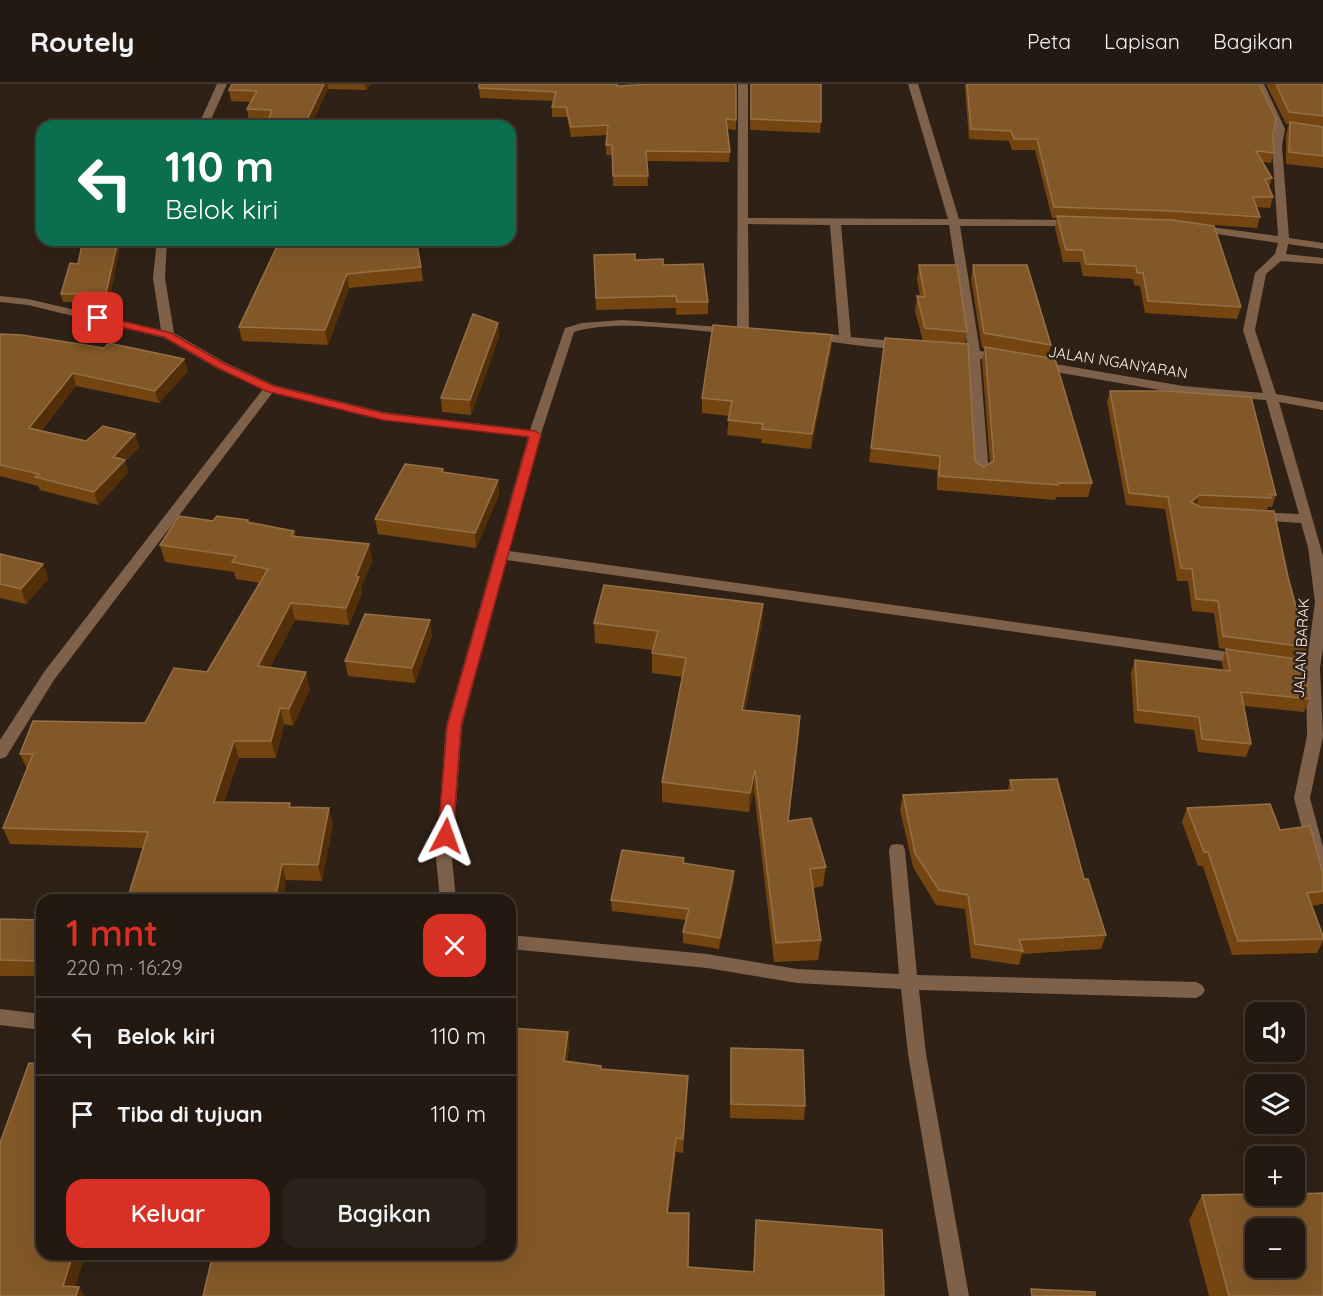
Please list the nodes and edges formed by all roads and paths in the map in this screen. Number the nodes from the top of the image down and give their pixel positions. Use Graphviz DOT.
graph roads {
  1 [pos="222,84"];
  2 [pos="743,84"];
  3 [pos="913,84"];
  4 [pos="1259,84"];
  5 [pos="206,120"];
  6 [pos="743,221"];
  7 [pos="835,222"];
  8 [pos="954,222"];
  9 [pos="1089,224"];
  10 [pos="1186,228"];
  11 [pos="162,246"];
  12 [pos="1323,246"];
  13 [pos="1281,249"];
  14 [pos="1323,261"];
  15 [pos="0,299"];
  16 [pos="168,335"];
  17 [pos="804,335"];
  18 [pos="845,340"];
  19 [pos="974,353"];
  20 [pos="270,388"];
  21 [pos="1271,397"];
  22 [pos="1323,406"];
  23 [pos="535,435"];
  24 [pos="982,475"];
  25 [pos="1240,515"];
  26 [pos="1307,519"];
  27 [pos="1319,548"];
  28 [pos="503,555"];
  29 [pos="1254,660"];
  30 [pos="0,753"];
  31 [pos="897,850"];
  32 [pos="1323,878"];
  33 [pos="447,894"];
  34 [pos="516,943"];
  35 [pos="909,982"];
  36 [pos="1196,990"];
  37 [pos="0,1017"];
  38 [pos="36,1021"];
  39 [pos="959,1296"];
  1 -- 5 [label="street"];
  2 -- 6 [label="street"];
  3 -- 8 [label="street"];
  4 -- 13 [label="street"];
  6 -- 7 [label="street"];
  6 -- 23 [label="street"];
  7 -- 8 [label="street"];
  7 -- 18 [label="street"];
  8 -- 9 [label="street"];
  8 -- 19 [label="street"];
  10 -- 13 [label="street"];
  11 -- 16 [label="street"];
  12 -- 13 [label="street"];
  13 -- 14 [label="street"];
  13 -- 21 [label="street, JALAN BARAK"];
  15 -- 16 [label="street"];
  16 -- 20 [label="street"];
  17 -- 18 [label="street, JALAN NGANYARAN"];
  18 -- 19 [label="street, JALAN NGANYARAN"];
  19 -- 21 [label="street, JALAN NGANYARAN"];
  19 -- 24 [label="street"];
  20 -- 23 [label="street"];
  20 -- 30 [label="street"];
  21 -- 22 [label="street, JALAN NGANYARAN"];
  21 -- 26 [label="street, JALAN BARAK"];
  23 -- 28 [label="street"];
  25 -- 26 [label="street"];
  26 -- 27 [label="street, JALAN BARAK"];
  27 -- 32 [label="street, JALAN BARAK"];
  28 -- 29 [label="street"];
  28 -- 33 [label="street"];
  31 -- 35 [label="street"];
  34 -- 35 [label="street"];
  35 -- 36 [label="street"];
  35 -- 39 [label="street"];
  37 -- 38 [label="street"];
}
